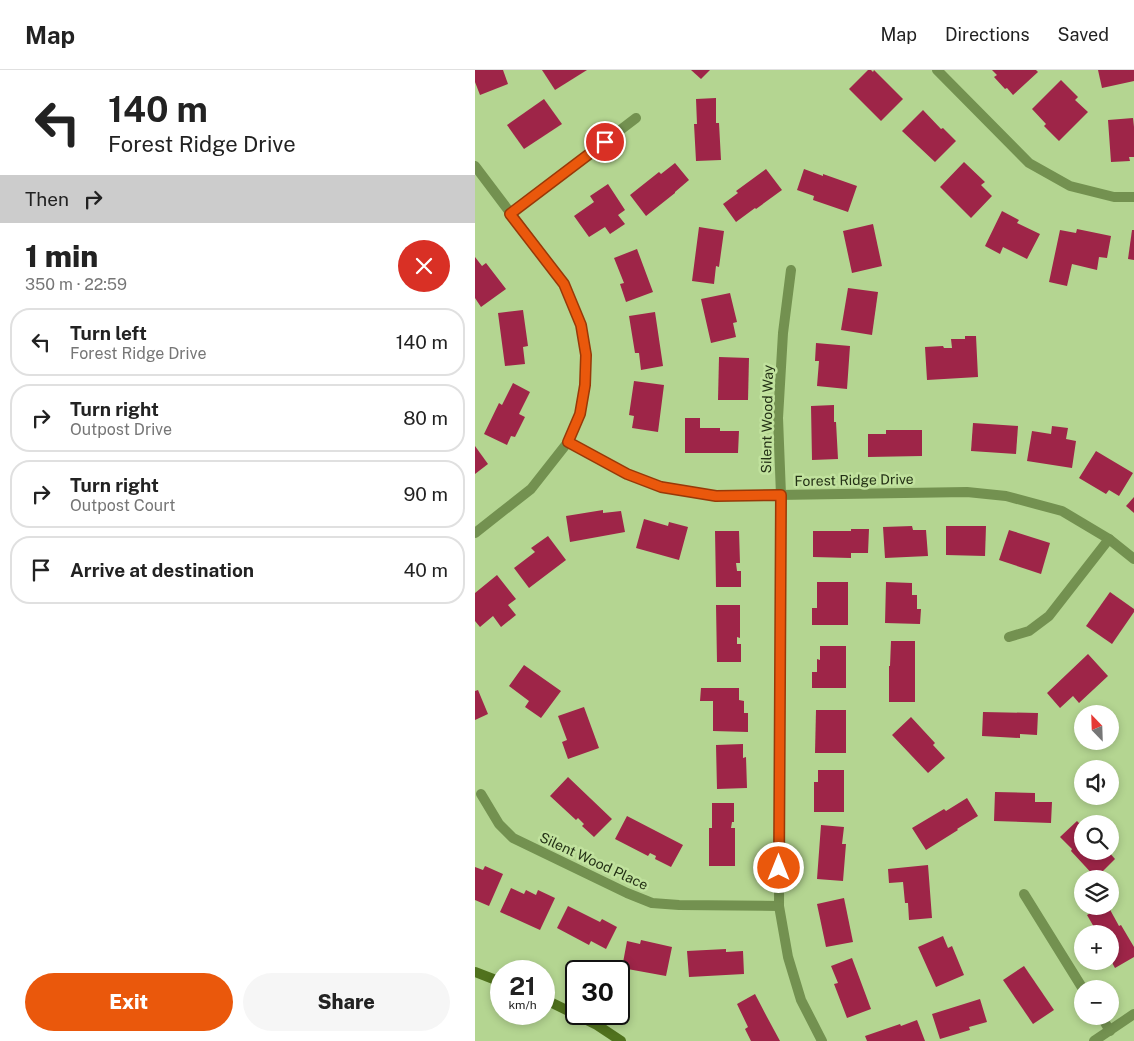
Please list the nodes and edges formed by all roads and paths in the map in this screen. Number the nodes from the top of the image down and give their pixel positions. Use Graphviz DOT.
graph roads {
  1 [pos="937,70"];
  2 [pos="636,118"];
  3 [pos="475,166"];
  4 [pos="1134,197"];
  5 [pos="510,214"];
  6 [pos="791,270"];
  7 [pos="568,442"];
  8 [pos="781,495"];
  9 [pos="475,533"];
  10 [pos="1109,539"];
  11 [pos="1134,560"];
  12 [pos="1009,637"];
  13 [pos="481,794"];
  14 [pos="1024,894"];
  15 [pos="779,906"];
  16 [pos="475,972"];
  17 [pos="490,978"];
  18 [pos="1077,980"];
  19 [pos="555,1004"];
  20 [pos="1134,1014"];
  21 [pos="1106,1025"];
  22 [pos="1110,1031"];
  23 [pos="621,1041"];
  24 [pos="822,1041"];
  25 [pos="1094,1041"];
  1 -- 4 [label="street"];
  2 -- 5 [label="street"];
  3 -- 5 [label="street"];
  5 -- 7 [label="street"];
  6 -- 8 [label="street, Silent Wood Way"];
  7 -- 8 [label="street, Forest Ridge Drive"];
  7 -- 9 [label="street"];
  8 -- 10 [label="street, Forest Ridge Drive"];
  8 -- 15 [label="street, Silent Wood Way"];
  10 -- 11 [label="street, Forest Ridge Drive"];
  10 -- 12 [label="street"];
  13 -- 15 [label="street, Silent Wood Place"];
  14 -- 18 [label="street"];
  15 -- 24 [label="street, Silent Wood Way"];
  16 -- 17 [label="street"];
  19 -- 23 [label="street"];
  20 -- 22 [label="street"];
  21 -- 22 [label="street"];
  22 -- 25 [label="street"];
}
